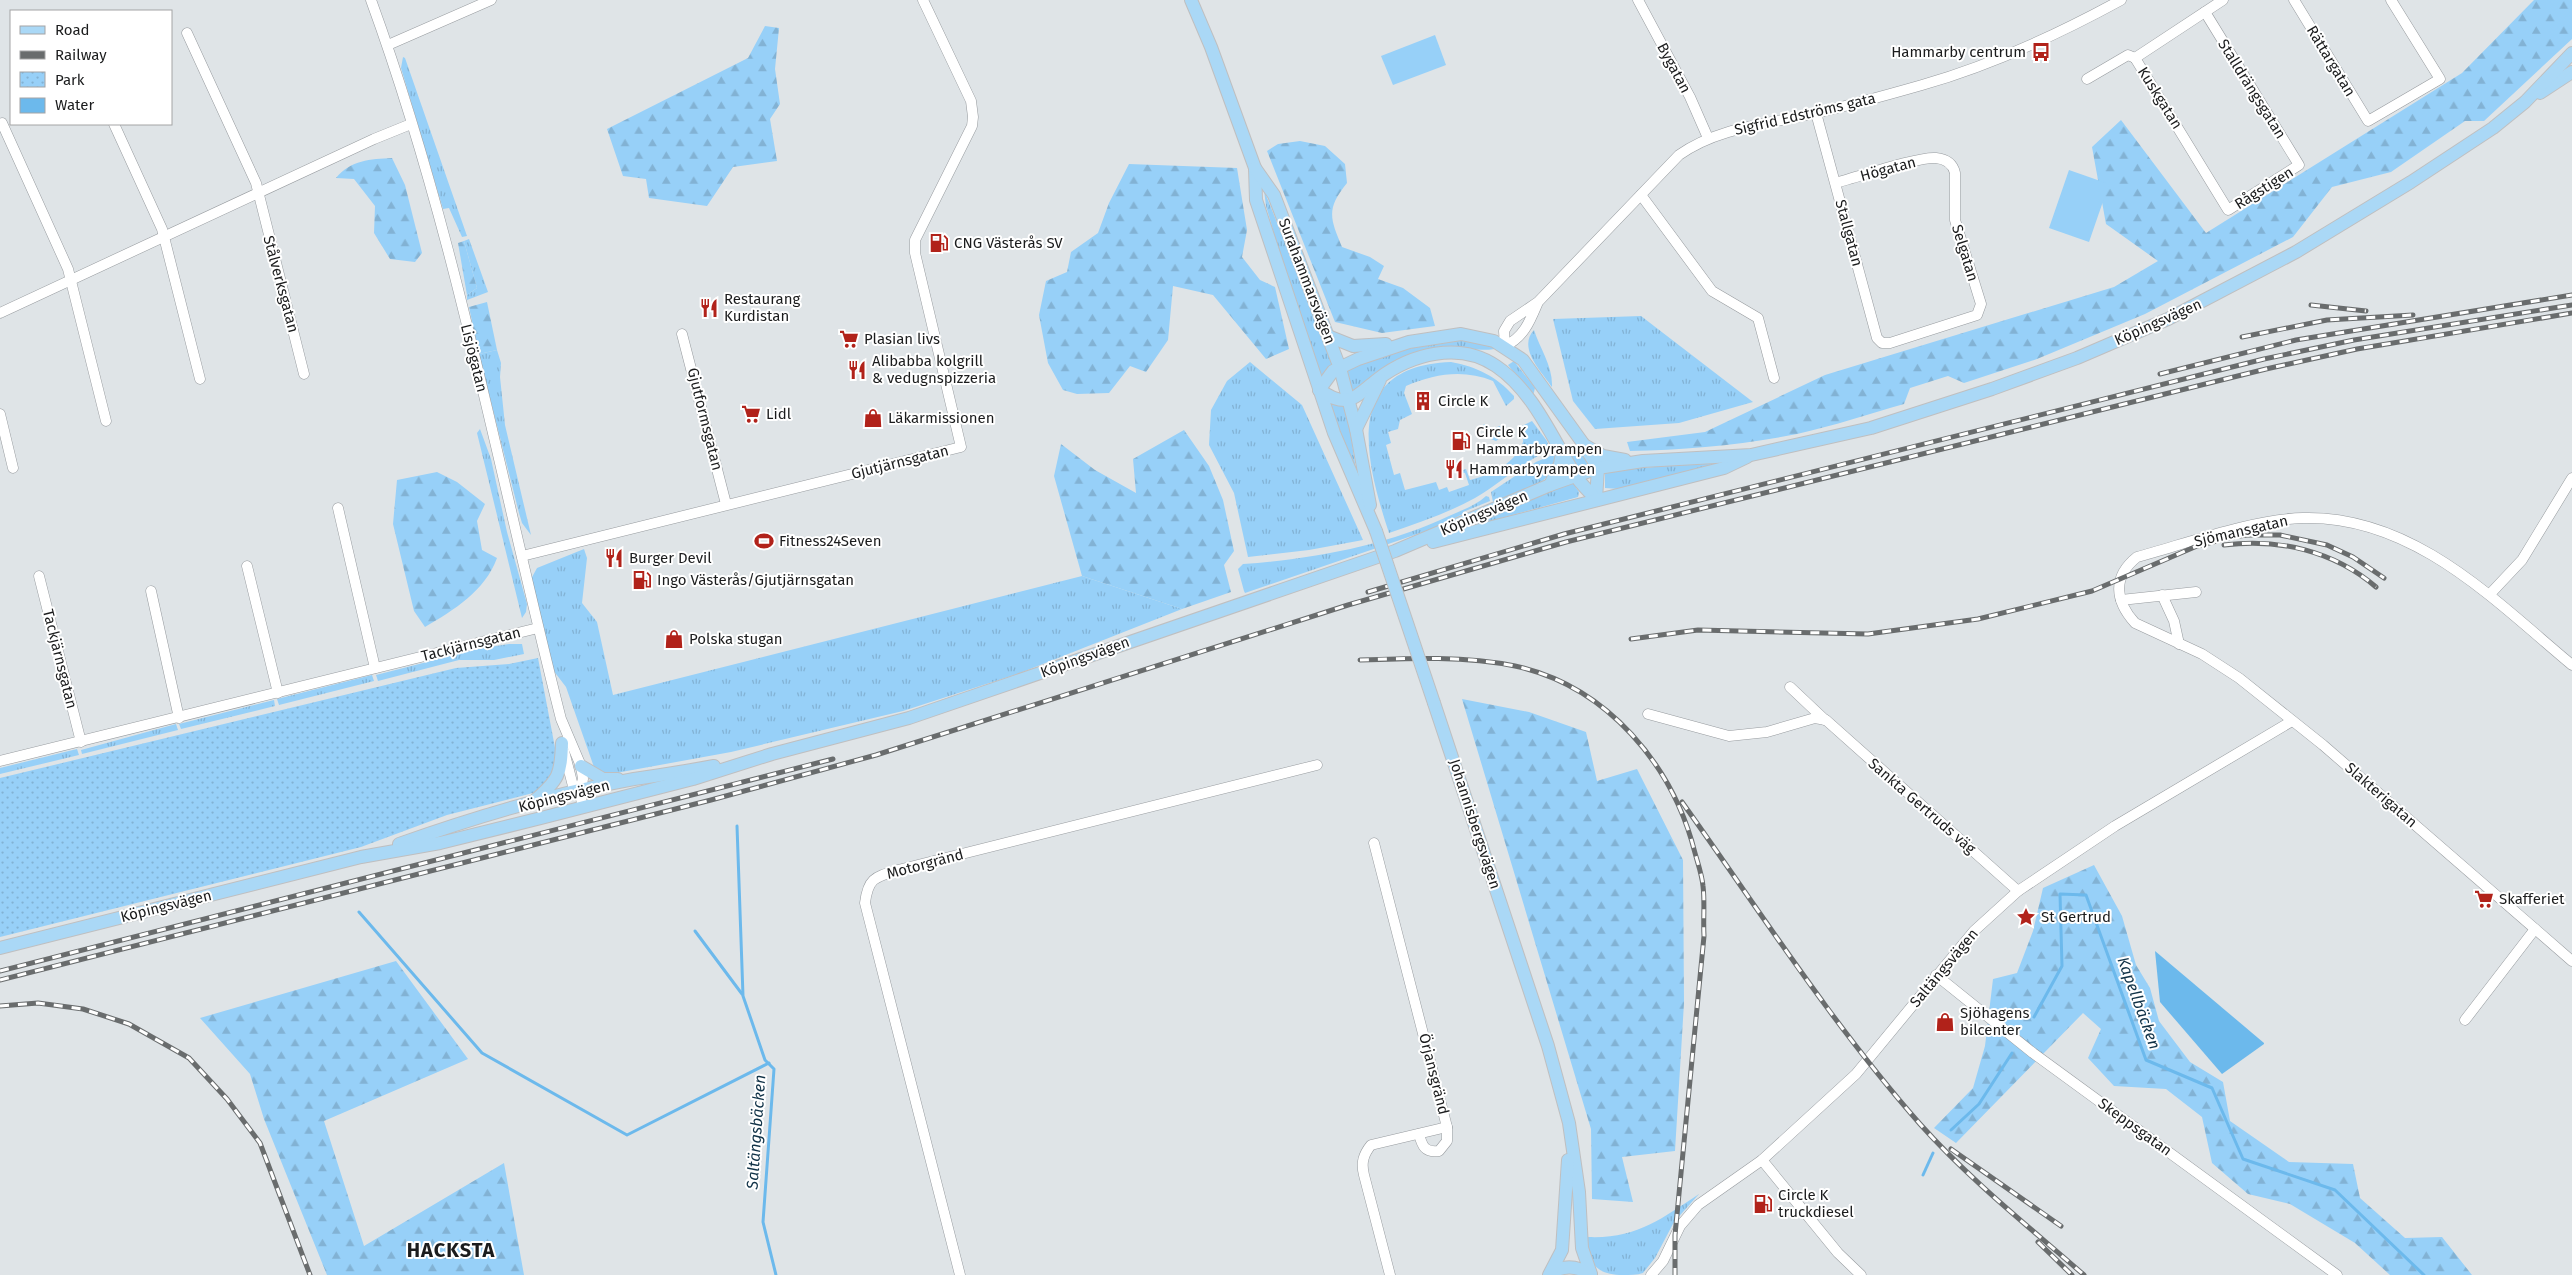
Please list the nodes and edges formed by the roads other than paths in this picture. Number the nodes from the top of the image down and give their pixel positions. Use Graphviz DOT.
graph roads {
  1 [pos="371,0"];
  2 [pos="491,0"];
  3 [pos="923,0"];
  4 [pos="1191,0"];
  5 [pos="2121,0"];
  6 [pos="2223,0"];
  7 [pos="2294,0"];
  8 [pos="2391,0"];
  9 [pos="1640,4"];
  10 [pos="2205,12"];
  11 [pos="187,33"];
  12 [pos="388,45"];
  13 [pos="2572,53"];
  14 [pos="2135,58"];
  15 [pos="2572,72"];
  16 [pos="2087,79"];
  17 [pos="2525,102"];
  18 [pos="1816,113"];
  19 [pos="2,123"];
  20 [pos="411,124"];
  21 [pos="114,125"];
  22 [pos="1708,138"];
  23 [pos="1941,158"];
  24 [pos="2300,165"];
  25 [pos="1255,168"];
  26 [pos="1835,183"];
  27 [pos="258,194"];
  28 [pos="1641,195"];
  29 [pos="2228,210"];
  30 [pos="165,237"];
  31 [pos="71,280"];
  32 [pos="1538,302"];
  33 [pos="0,313"];
  34 [pos="682,334"];
  35 [pos="1328,336"];
  36 [pos="1409,342"];
  37 [pos="1890,343"];
  38 [pos="1505,346"];
  39 [pos="1495,365"];
  40 [pos="1340,368"];
  41 [pos="304,374"];
  42 [pos="1383,375"];
  43 [pos="1774,378"];
  44 [pos="200,379"];
  45 [pos="1318,390"];
  46 [pos="1548,396"];
  47 [pos="1349,400"];
  48 [pos="1534,406"];
  49 [pos="0,414"];
  50 [pos="106,421"];
  51 [pos="1356,429"];
  52 [pos="1582,442"];
  53 [pos="1562,453"];
  54 [pos="1751,455"];
  55 [pos="1643,461"];
  56 [pos="13,468"];
  57 [pos="1598,468"];
  58 [pos="1575,476"];
  59 [pos="2572,478"];
  60 [pos="1550,485"];
  61 [pos="1596,499"];
  62 [pos="726,504"];
  63 [pos="338,508"];
  64 [pos="1375,529"];
  65 [pos="1395,550"];
  66 [pos="522,556"];
  67 [pos="247,566"];
  68 [pos="39,576"];
  69 [pos="150,591"];
  70 [pos="2196,592"];
  71 [pos="2162,594"];
  72 [pos="2490,594"];
  73 [pos="2123,605"];
  74 [pos="538,628"];
  75 [pos="2179,644"];
  76 [pos="2572,665"];
  77 [pos="375,668"];
  78 [pos="1790,688"];
  79 [pos="278,693"];
  80 [pos="1648,714"];
  81 [pos="179,718"];
  82 [pos="561,720"];
  83 [pos="1826,720"];
  84 [pos="2292,721"];
  85 [pos="81,742"];
  86 [pos="562,743"];
  87 [pos="772,754"];
  88 [pos="0,761"];
  89 [pos="1317,765"];
  90 [pos="582,766"];
  91 [pos="633,779"];
  92 [pos="579,792"];
  93 [pos="530,804"];
  94 [pos="583,806"];
  95 [pos="1374,843"];
  96 [pos="361,857"];
  97 [pos="2018,891"];
  98 [pos="2535,929"];
  99 [pos="0,948"];
  100 [pos="2572,961"];
  101 [pos="1936,975"];
  102 [pos="2465,1020"];
  103 [pos="1569,1123"];
  104 [pos="1447,1127"];
  105 [pos="1419,1134"];
  106 [pos="1762,1160"];
  107 [pos="960,1275"];
  108 [pos="1390,1275"];
  109 [pos="1549,1275"];
  110 [pos="1591,1275"];
  111 [pos="1651,1275"];
  112 [pos="1861,1275"];
  113 [pos="2337,1275"];
  1 -- 12 [label="street, Lisjögatan"];
  2 -- 12 [label="street"];
  3 -- 62 [label="street, Gjutjärnsgatan"];
  4 -- 25 [label="main road, Surahammarsvägen"];
  5 -- 18 [label="street, Sigfrid Edströms gata"];
  6 -- 10 [label="street, Kuskgatan"];
  7 -- 8 [label="street, Rättargatan"];
  9 -- 22 [label="street, Bygatan"];
  10 -- 14 [label="street, Kuskgatan"];
  10 -- 24 [label="street, Stalldrängsgatan"];
  11 -- 27 [label="street, Stålverksgatan"];
  12 -- 20 [label="street, Lisjögatan"];
  13 -- 17 [label="main road, Köpingsvägen"];
  14 -- 16 [label="street"];
  14 -- 29 [label="street, Kuskgatan"];
  15 -- 17 [label="main road, Köpingsvägen"];
  17 -- 54 [label="main road, Köpingsvägen"];
  18 -- 22 [label="street, Sigfrid Edströms gata"];
  18 -- 26 [label="street, Stallgatan"];
  19 -- 31 [label="street"];
  20 -- 27 [label="street"];
  20 -- 66 [label="street, Lisjögatan"];
  21 -- 30 [label="street"];
  22 -- 28 [label="street, Sigfrid Edströms gata"];
  23 -- 26 [label="street, Högatan"];
  23 -- 37 [label="street, Selgatan"];
  24 -- 29 [label="street, Rågstigen"];
  25 -- 35 [label="main road, Surahammarsvägen"];
  25 -- 45 [label="main road, Surahammarsvägen"];
  26 -- 37 [label="street, Stallgatan"];
  27 -- 30 [label="street"];
  27 -- 41 [label="street, Stålverksgatan"];
  28 -- 32 [label="street, Sigfrid Edströms gata"];
  28 -- 43 [label="street"];
  30 -- 31 [label="street"];
  30 -- 44 [label="street"];
  31 -- 33 [label="street"];
  31 -- 50 [label="street"];
  32 -- 38 [label="street, Sigfrid Edströms gata"];
  32 -- 38 [label="street, Sigfrid Edströms gata"];
  34 -- 62 [label="street, Gjutformsgatan"];
  35 -- 36 [label="main road"];
  35 -- 40 [label="main road, Surahammarsvägen"];
  36 -- 38 [label="main road"];
  36 -- 40 [label="main road"];
  38 -- 39 [label="main road"];
  38 -- 46 [label="main road"];
  39 -- 42 [label="main road"];
  39 -- 48 [label="main road"];
  40 -- 45 [label="main road"];
  40 -- 47 [label="main road, Surahammarsvägen"];
  42 -- 47 [label="main road"];
  42 -- 51 [label="main road"];
  45 -- 47 [label="main road"];
  45 -- 64 [label="main road, Johannisbergsvägen"];
  46 -- 48 [label="main road"];
  46 -- 52 [label="main road"];
  47 -- 51 [label="main road, Johannisbergsvägen"];
  48 -- 53 [label="main road"];
  49 -- 56 [label="street"];
  51 -- 64 [label="main road, Johannisbergsvägen"];
  52 -- 55 [label="main road"];
  52 -- 57 [label="main road"];
  53 -- 58 [label="main road"];
  53 -- 60 [label="main road"];
  54 -- 55 [label="main road, Köpingsvägen"];
  54 -- 61 [label="main road, Köpingsvägen"];
  55 -- 57 [label="main road, Köpingsvägen"];
  57 -- 58 [label="main road, Köpingsvägen"];
  57 -- 61 [label="main road"];
  58 -- 60 [label="main road, Köpingsvägen"];
  58 -- 61 [label="main road"];
  59 -- 72 [label="street"];
  60 -- 65 [label="main road, Köpingsvägen"];
  61 -- 65 [label="main road, Köpingsvägen"];
  62 -- 66 [label="street, Gjutjärnsgatan"];
  63 -- 77 [label="street"];
  64 -- 103 [label="main road, Johannisbergsvägen, bridge"];
  65 -- 87 [label="main road, Köpingsvägen"];
  66 -- 74 [label="street, Lisjögatan"];
  67 -- 79 [label="street"];
  68 -- 85 [label="street, Tackjärnsgatan"];
  69 -- 81 [label="street"];
  70 -- 71 [label="street"];
  71 -- 73 [label="street"];
  71 -- 75 [label="street"];
  72 -- 73 [label="street, Sjömansgatan"];
  72 -- 76 [label="street, Sjömansgatan"];
  73 -- 75 [label="street, Slakterigatan"];
  74 -- 77 [label="street, Tackjärnsgatan"];
  74 -- 82 [label="street, Lisjögatan"];
  75 -- 84 [label="street, Slakterigatan"];
  77 -- 79 [label="street, Tackjärnsgatan"];
  78 -- 83 [label="street, Sankta Gertruds väg"];
  79 -- 81 [label="street, Tackjärnsgatan"];
  80 -- 83 [label="street"];
  81 -- 85 [label="street, Tackjärnsgatan"];
  82 -- 86 [label="street, Lisjögatan"];
  82 -- 90 [label="street, Lisjögatan"];
  83 -- 97 [label="street, Sankta Gertruds väg"];
  84 -- 97 [label="street, Saltängsvägen"];
  84 -- 98 [label="street, Slakterigatan"];
  85 -- 88 [label="street, Tackjärnsgatan"];
  86 -- 92 [label="street, Lisjögatan"];
  86 -- 93 [label="main road"];
  87 -- 91 [label="main road, Köpingsvägen"];
  87 -- 94 [label="main road, Köpingsvägen"];
  89 -- 107 [label="street, Motorgränd"];
  90 -- 91 [label="main road"];
  90 -- 92 [label="street, Lisjögatan"];
  91 -- 92 [label="main road, Köpingsvägen"];
  92 -- 93 [label="main road, Köpingsvägen"];
  92 -- 94 [label="street, Lisjögatan"];
  93 -- 96 [label="main road, Köpingsvägen"];
  94 -- 96 [label="main road, Köpingsvägen"];
  95 -- 104 [label="street, Örjansgränd"];
  96 -- 99 [label="main road, Köpingsvägen"];
  97 -- 101 [label="street, Saltängsvägen"];
  98 -- 100 [label="street, Slakterigatan"];
  98 -- 102 [label="street"];
  101 -- 106 [label="street, Saltängsvägen"];
  101 -- 113 [label="street, Skeppsgatan"];
  103 -- 109 [label="main road, Johannisbergsvägen"];
  103 -- 110 [label="main road, Johannisbergsvägen"];
  104 -- 105 [label="street, Örjansgränd"];
  104 -- 105 [label="street"];
  105 -- 108 [label="street, Örjansgränd"];
  106 -- 111 [label="street, Saltängsvägen"];
  106 -- 112 [label="street"];
  109 -- 110 [label="main road"];
}
